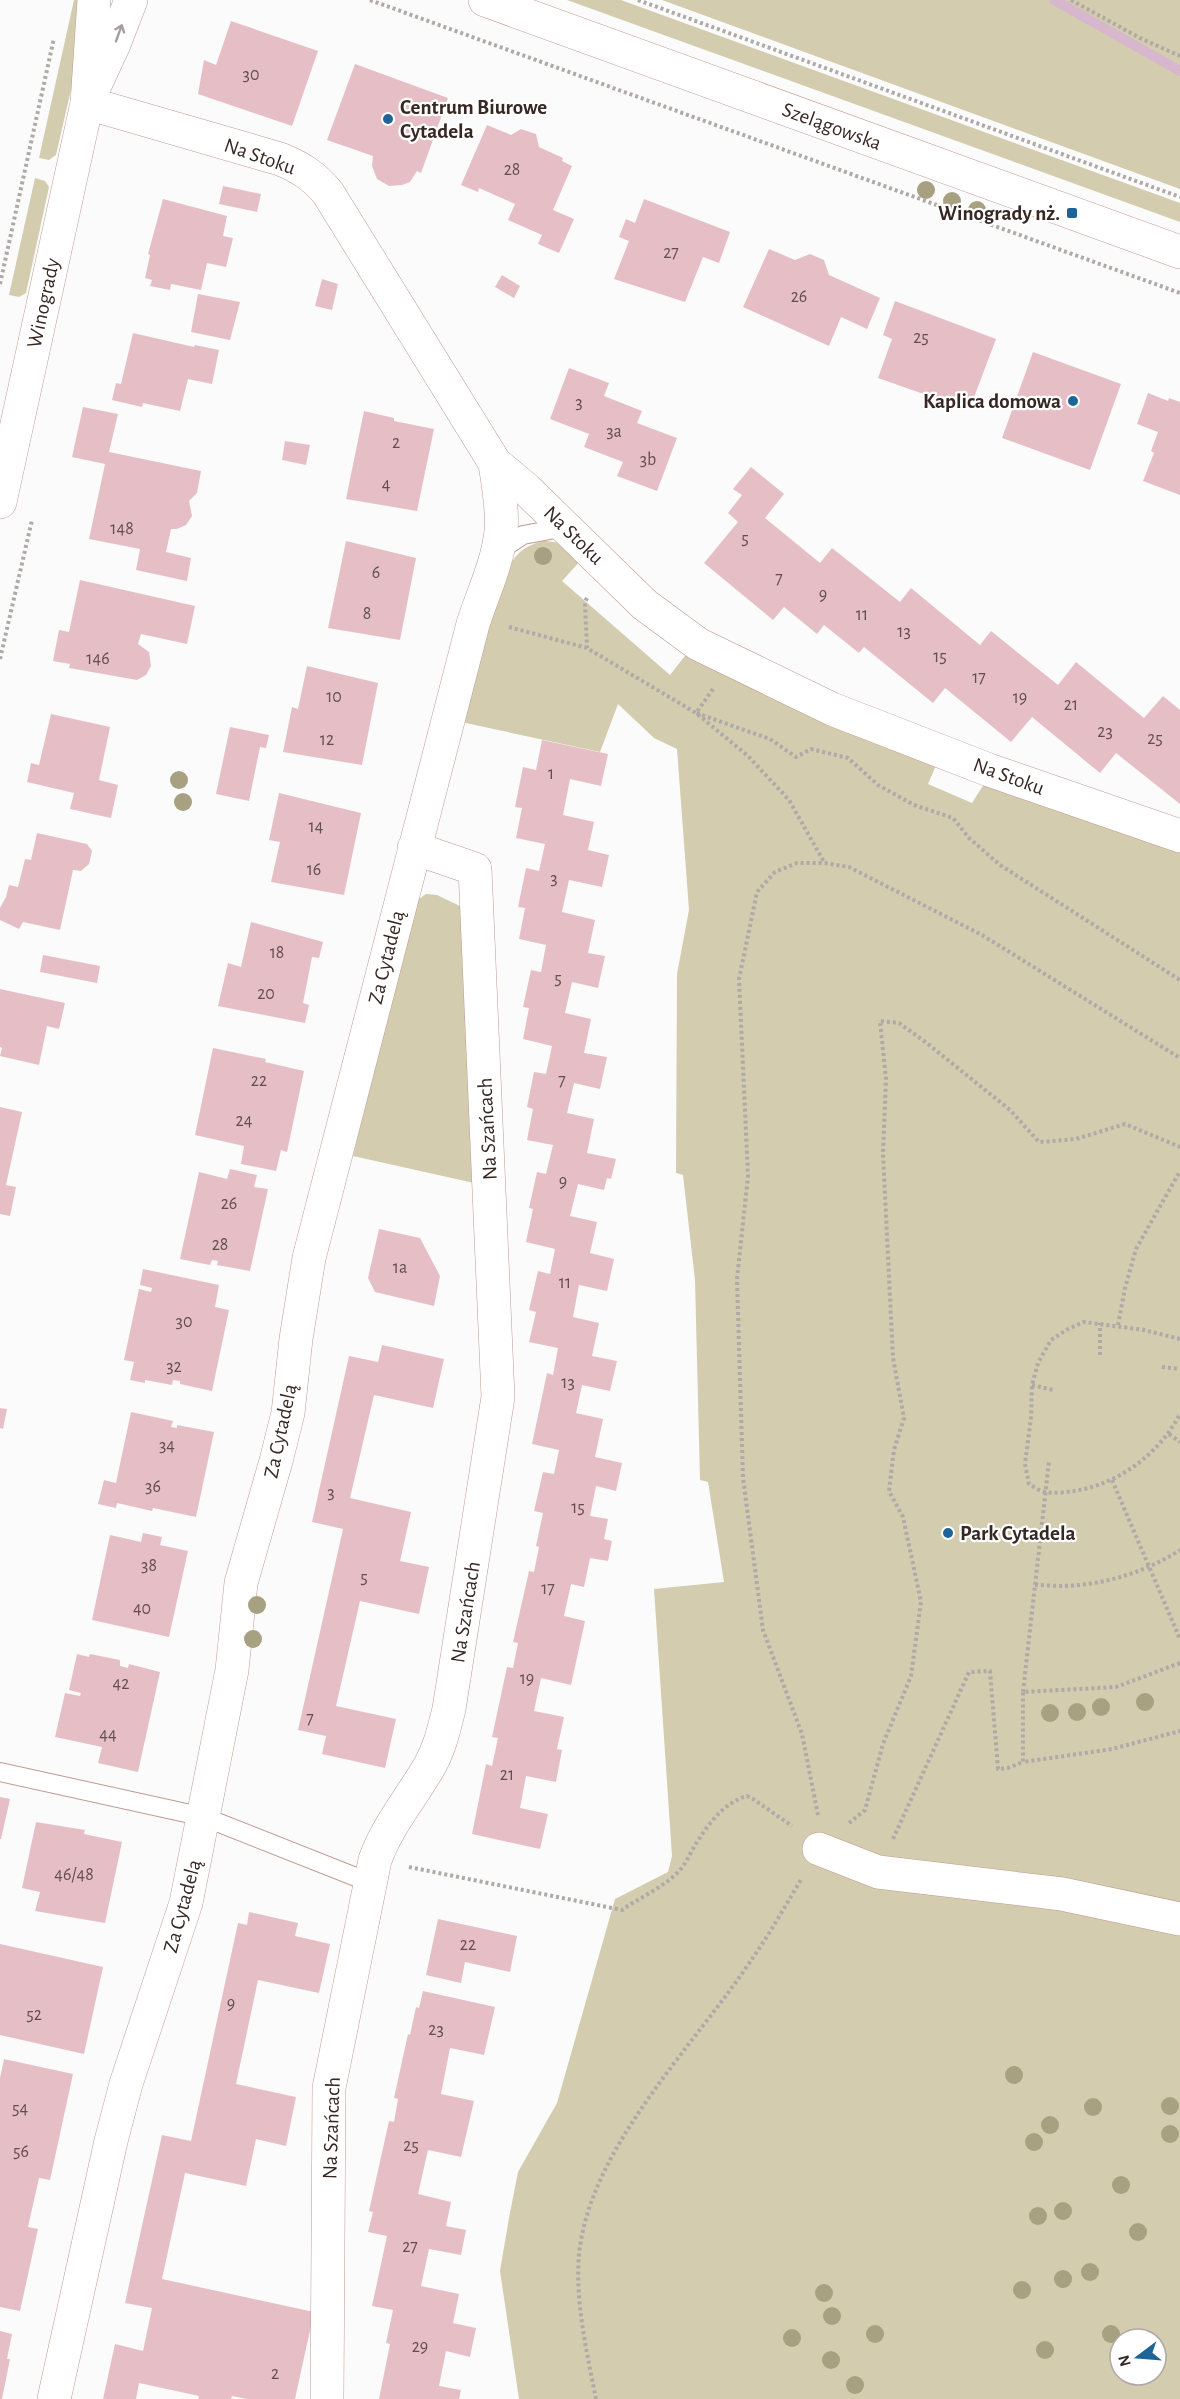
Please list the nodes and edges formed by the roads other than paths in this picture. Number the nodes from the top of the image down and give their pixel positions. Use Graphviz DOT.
graph roads {
  1 [pos="94,0"];
  2 [pos="131,0"];
  3 [pos="484,0"];
  4 [pos="87,103"];
  5 [pos="1180,252"];
  6 [pos="495,463"];
  7 [pos="0,502"];
  8 [pos="566,527"];
  9 [pos="497,552"];
  10 [pos="1180,836"];
  11 [pos="414,848"];
  12 [pos="0,1772"];
  13 [pos="204,1817"];
  14 [pos="819,1849"];
  15 [pos="373,1872"];
  16 [pos="1180,1919"];
  17 [pos="54,2399"];
  18 [pos="327,2399"];
  1 -- 4 [label="street, Winogrady"];
  4 -- 2 [label="street, Winogrady, one-way"];
  3 -- 5 [label="street, Szelągowska"];
  4 -- 6 [label="street, Na Stoku"];
  4 -- 7 [label="street, Winogrady"];
  6 -- 8 [label="street, Na Stoku"];
  6 -- 9 [label="street, Za Cytadelą"];
  8 -- 9 [label="lane"];
  8 -- 10 [label="street, Na Stoku"];
  9 -- 11 [label="street, Za Cytadelą"];
  11 -- 13 [label="street, Za Cytadelą"];
  11 -- 15 [label="street, Na Szańcach"];
  12 -- 13 [label="lane"];
  13 -- 15 [label="lane"];
  13 -- 17 [label="street, Za Cytadelą"];
  14 -- 16 [label="street"];
  15 -- 18 [label="street, Na Szańcach"];
}
